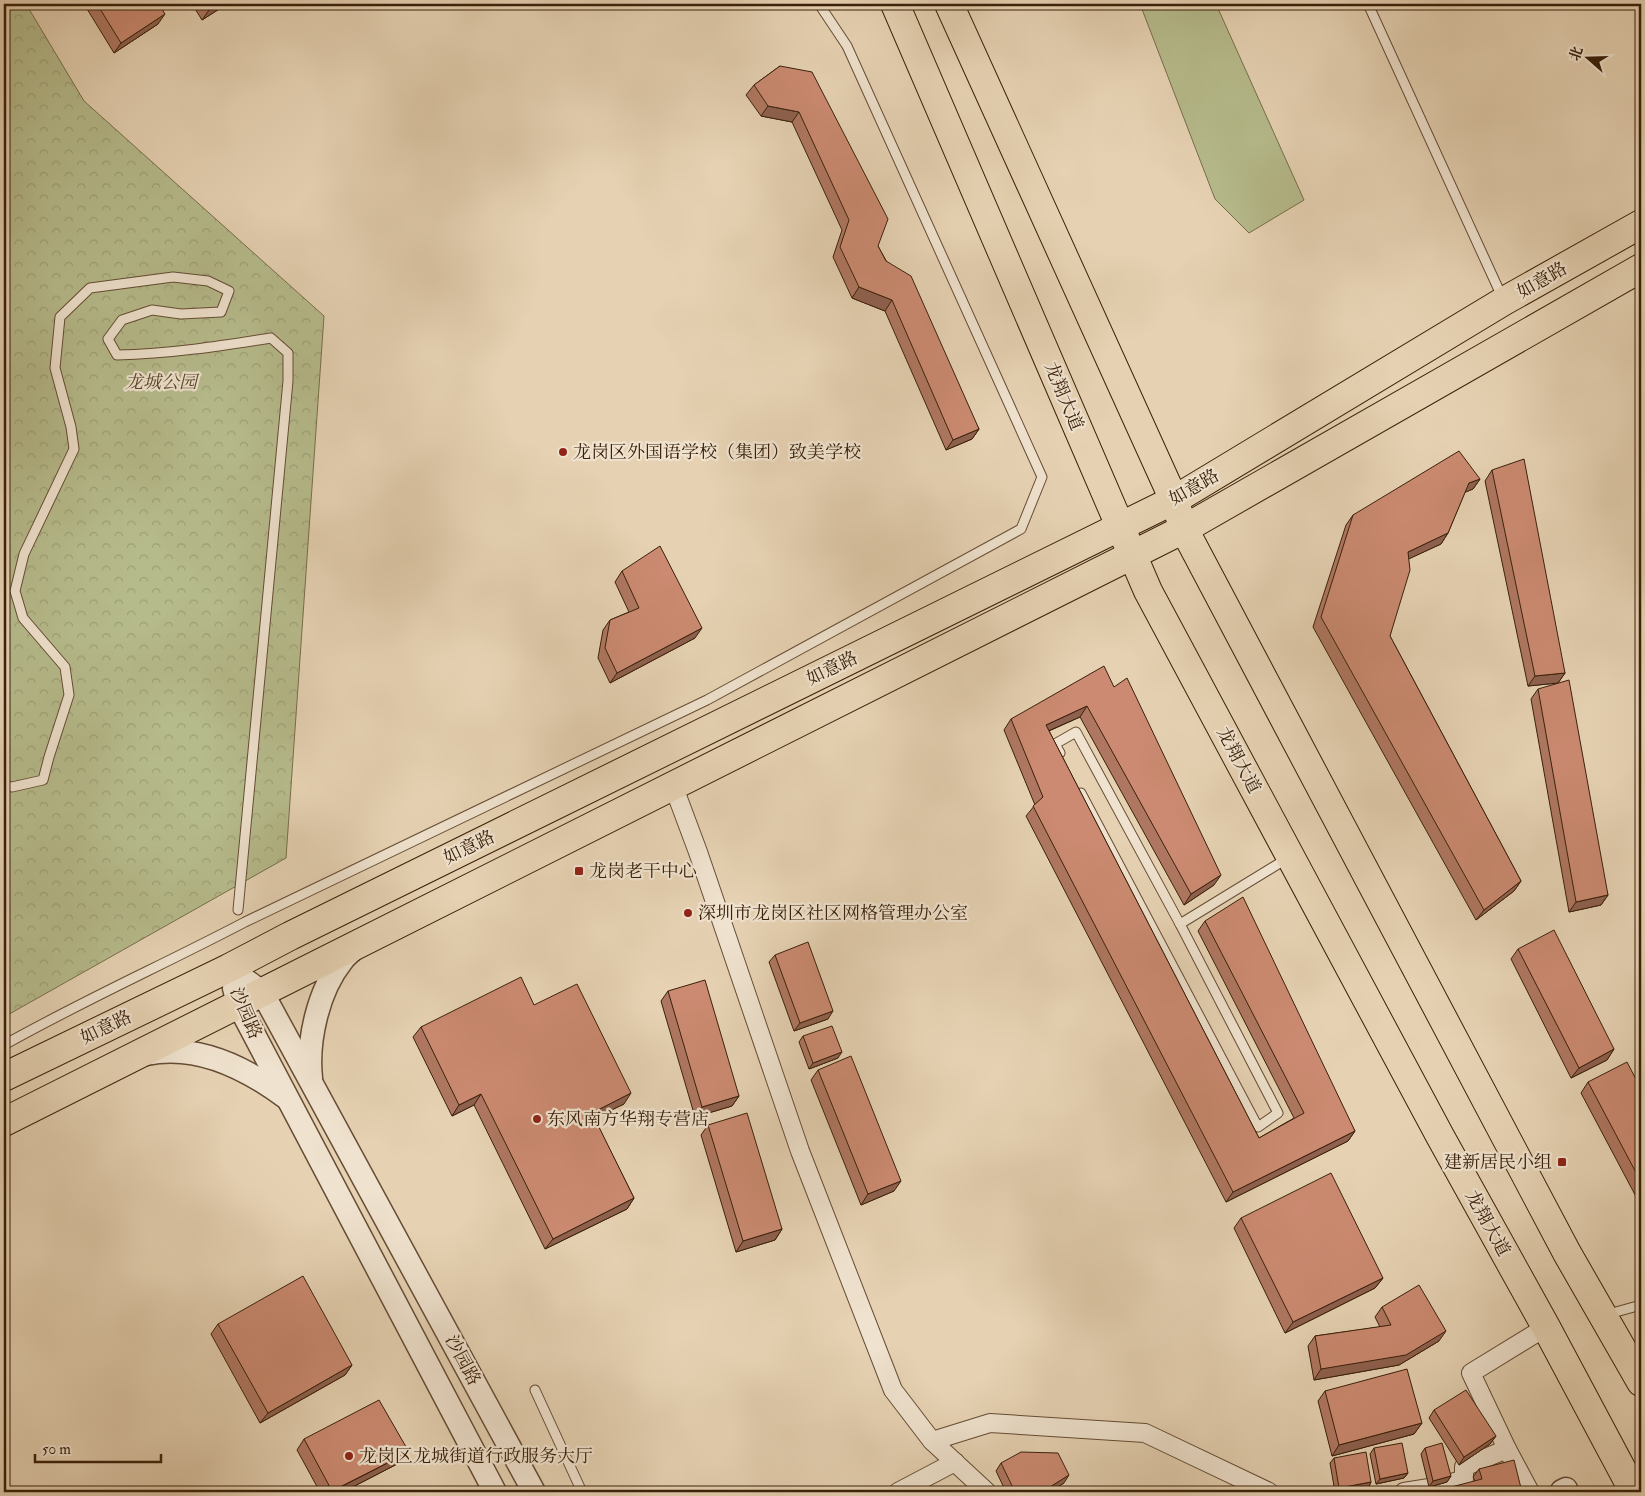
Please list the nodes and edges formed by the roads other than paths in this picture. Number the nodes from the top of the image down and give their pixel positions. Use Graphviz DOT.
graph roads {
  1 [pos="819,4"];
  2 [pos="895,4"];
  3 [pos="949,4"];
  4 [pos="1368,4"];
  5 [pos="1641,224"];
  6 [pos="1641,268"];
  7 [pos="1504,301"];
  8 [pos="1174,500"];
  9 [pos="1120,526"];
  10 [pos="1184,529"];
  11 [pos="1132,555"];
  12 [pos="1064,761"];
  13 [pos="4,785"];
  14 [pos="673,785"];
  15 [pos="1078,787"];
  16 [pos="1291,857"];
  17 [pos="238,910"];
  18 [pos="1180,924"];
  19 [pos="360,943"];
  20 [pos="229,968"];
  21 [pos="262,992"];
  22 [pos="238,1004"];
  23 [pos="4,1045"];
  24 [pos="135,1056"];
  25 [pos="4,1077"];
  26 [pos="312,1082"];
  27 [pos="289,1100"];
  28 [pos="4,1122"];
  29 [pos="1641,1305"];
  30 [pos="1602,1316"];
  31 [pos="1546,1327"];
  32 [pos="1641,1382"];
  33 [pos="535,1390"];
  34 [pos="932,1441"];
  35 [pos="1507,1449"];
  36 [pos="955,1462"];
  37 [pos="495,1492"];
  38 [pos="534,1492"];
  39 [pos="582,1492"];
  40 [pos="898,1492"];
  41 [pos="987,1492"];
  42 [pos="1269,1492"];
  43 [pos="1404,1492"];
  44 [pos="1530,1492"];
  45 [pos="1634,1492"];
  1 -- 23 [label="lane"];
  2 -- 9 [label="main road, 龙翔大道"];
  3 -- 8 [label="main road"];
  4 -- 7 [label="lane"];
  5 -- 7 [label="main road, 如意路"];
  6 -- 10 [label="main road, 如意路"];
  7 -- 8 [label="main road, 如意路"];
  8 -- 9 [label="main road, 如意路"];
  8 -- 10 [label="main road"];
  9 -- 11 [label="main road, 龙翔大道"];
  9 -- 20 [label="main road, 如意路"];
  10 -- 11 [label="main road, 如意路"];
  10 -- 30 [label="main road"];
  11 -- 14 [label="main road, 如意路"];
  11 -- 16 [label="main road, 龙翔大道"];
  12 -- 18 [label="lane"];
  13 -- 17 [label="lane"];
  14 -- 19 [label="main road, 如意路"];
  14 -- 34 [label="street"];
  15 -- 18 [label="lane"];
  16 -- 18 [label="lane"];
  16 -- 31 [label="main road, 龙翔大道"];
  19 -- 21 [label="main road, 如意路"];
  19 -- 26 [label="street"];
  20 -- 21 [label="street, 沙园路"];
  20 -- 22 [label="street, 沙园路"];
  20 -- 25 [label="main road, 如意路"];
  21 -- 22 [label="main road, 如意路"];
  21 -- 26 [label="street, 沙园路"];
  22 -- 24 [label="main road, 如意路"];
  22 -- 27 [label="street, 沙园路"];
  24 -- 27 [label="street"];
  24 -- 28 [label="main road, 如意路"];
  26 -- 38 [label="street, 沙园路"];
  27 -- 37 [label="street, 沙园路"];
  29 -- 30 [label="lane"];
  30 -- 32 [label="main road"];
  31 -- 35 [label="street"];
  31 -- 45 [label="main road, 龙翔大道"];
  33 -- 39 [label="lane"];
  34 -- 36 [label="street"];
  34 -- 42 [label="street"];
  35 -- 43 [label="street"];
  35 -- 44 [label="street"];
  36 -- 40 [label="street"];
  36 -- 41 [label="street"];
}
